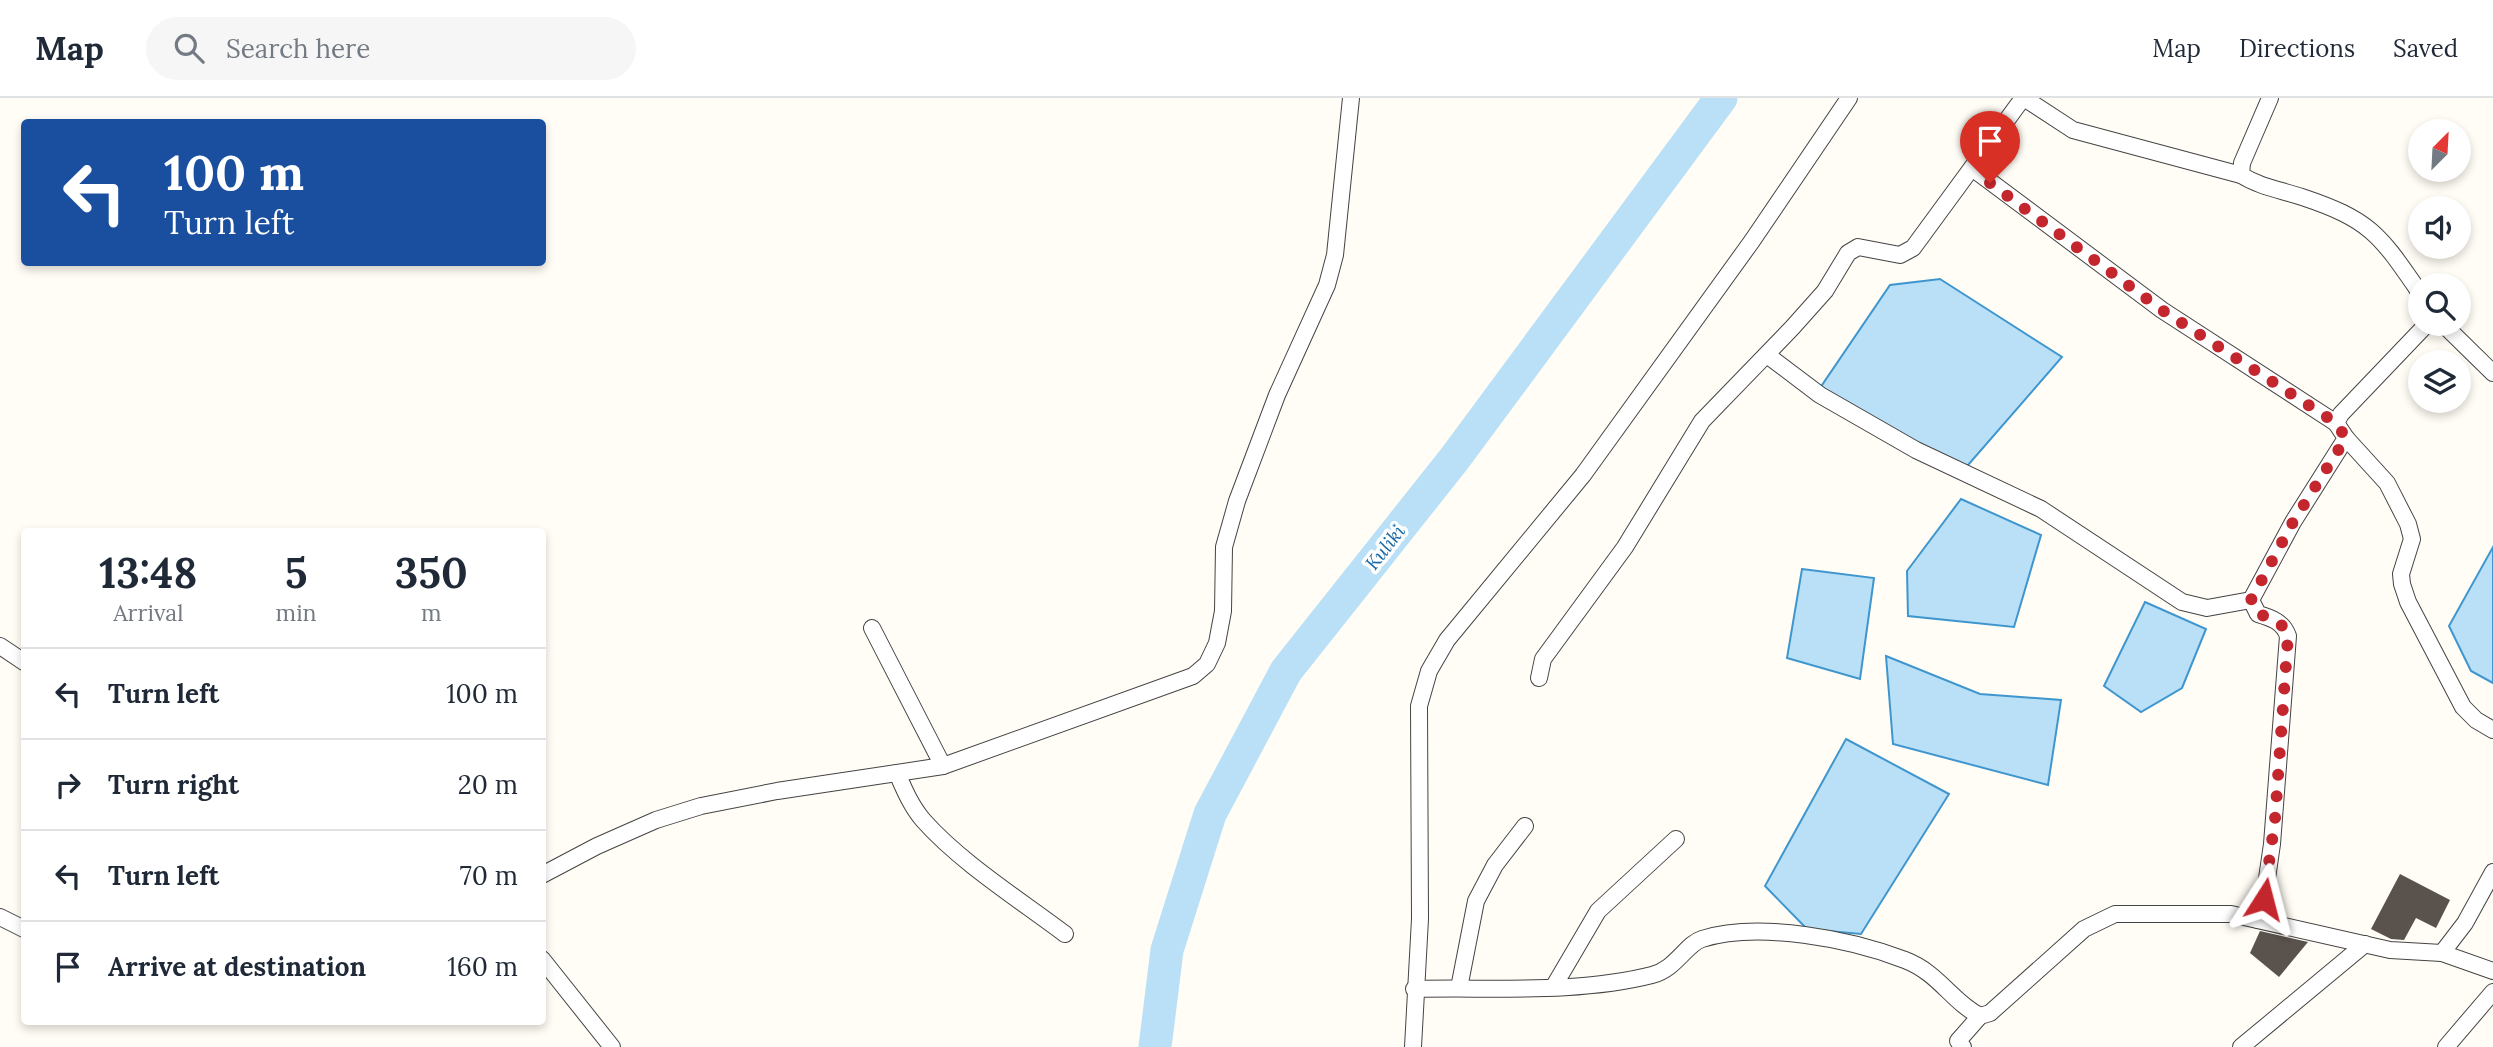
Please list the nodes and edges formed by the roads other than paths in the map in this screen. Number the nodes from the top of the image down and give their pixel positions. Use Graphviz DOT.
graph roads {
  1 [pos="1351,98"];
  2 [pos="1849,98"];
  3 [pos="2024,98"];
  4 [pos="2270,98"];
  5 [pos="1972,168"];
  6 [pos="2241,175"];
  7 [pos="2408,276"];
  8 [pos="2416,336"];
  9 [pos="2455,336"];
  10 [pos="1767,355"];
  11 [pos="2493,373"];
  12 [pos="2336,423"];
  13 [pos="2346,438"];
  14 [pos="2251,600"];
  15 [pos="872,628"];
  16 [pos="0,646"];
  17 [pos="21,660"];
  18 [pos="1539,678"];
  19 [pos="2493,730"];
  20 [pos="943,766"];
  21 [pos="897,773"];
  22 [pos="1525,827"];
  23 [pos="1676,839"];
  24 [pos="2493,872"];
  25 [pos="546,874"];
  26 [pos="0,917"];
  27 [pos="2258,920"];
  28 [pos="21,928"];
  29 [pos="1065,934"];
  30 [pos="2365,944"];
  31 [pos="2442,953"];
  32 [pos="546,965"];
  33 [pos="2493,971"];
  34 [pos="1554,986"];
  35 [pos="1458,988"];
  36 [pos="1414,989"];
  37 [pos="2493,992"];
  38 [pos="1980,1016"];
  39 [pos="1957,1045"];
  40 [pos="612,1047"];
  41 [pos="1413,1047"];
  42 [pos="2241,1047"];
  43 [pos="2446,1047"];
  1 -- 20 [label="street"];
  2 -- 36 [label="street"];
  3 -- 5 [label="street"];
  3 -- 6 [label="street"];
  4 -- 6 [label="street"];
  5 -- 10 [label="street"];
  5 -- 12 [label="street"];
  6 -- 7 [label="street"];
  8 -- 12 [label="street"];
  9 -- 11 [label="street"];
  10 -- 14 [label="street"];
  10 -- 18 [label="street"];
  12 -- 13 [label="street"];
  13 -- 14 [label="street"];
  13 -- 19 [label="street"];
  14 -- 27 [label="street"];
  15 -- 20 [label="street"];
  16 -- 17 [label="street"];
  20 -- 21 [label="street"];
  21 -- 25 [label="street"];
  21 -- 29 [label="street"];
  22 -- 35 [label="street"];
  23 -- 34 [label="street"];
  24 -- 31 [label="street"];
  26 -- 28 [label="street"];
  27 -- 30 [label="street"];
  27 -- 38 [label="street"];
  30 -- 31 [label="street"];
  30 -- 42 [label="street"];
  31 -- 33 [label="street"];
  32 -- 40 [label="street"];
  34 -- 35 [label="street"];
  34 -- 38 [label="street"];
  35 -- 36 [label="street"];
  36 -- 41 [label="street"];
  37 -- 43 [label="street"];
  38 -- 39 [label="street"];
}
